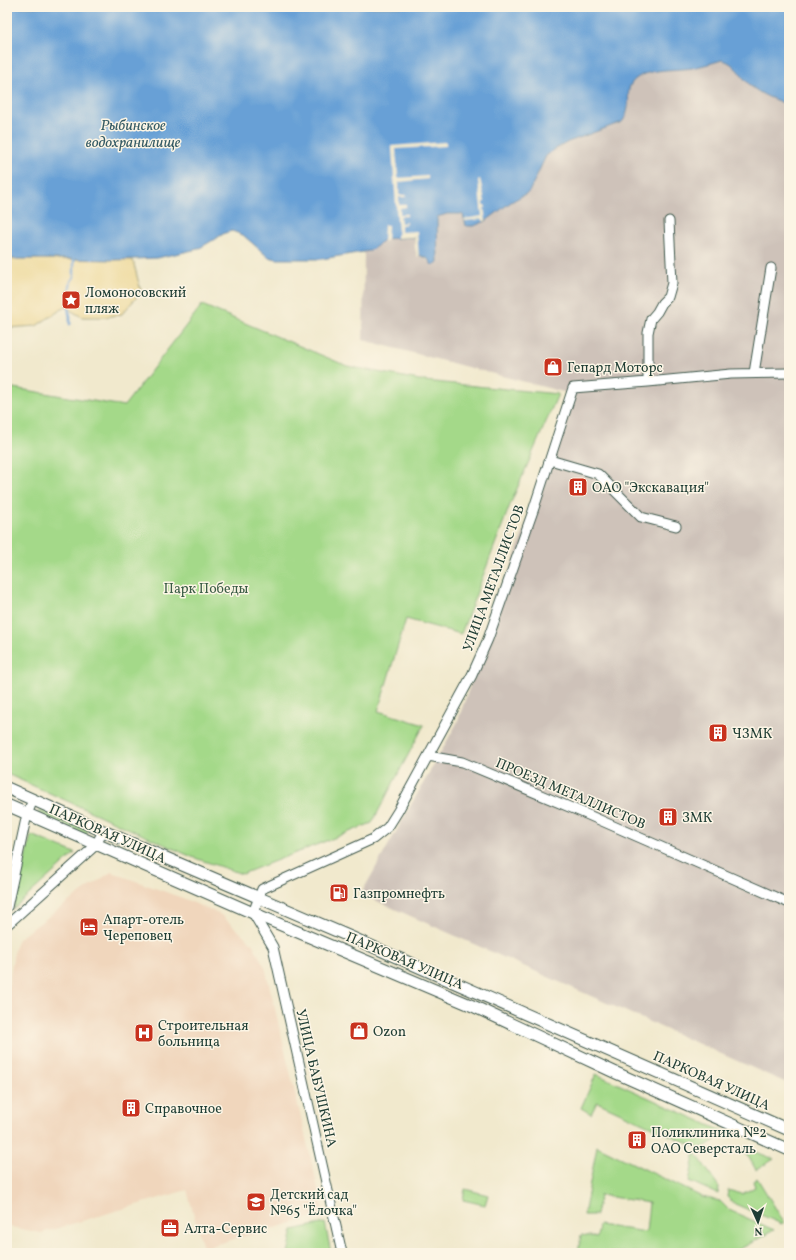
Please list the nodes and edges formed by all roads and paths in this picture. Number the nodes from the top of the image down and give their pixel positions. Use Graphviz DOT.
graph roads {
  1 [pos="669,221"];
  2 [pos="771,268"];
  3 [pos="789,372"];
  4 [pos="754,373"];
  5 [pos="648,382"];
  6 [pos="550,460"];
  7 [pos="676,526"];
  8 [pos="428,756"];
  9 [pos="7,788"];
  10 [pos="32,800"];
  11 [pos="7,805"];
  12 [pos="27,814"];
  13 [pos="103,831"];
  14 [pos="96,845"];
  15 [pos="258,898"];
  16 [pos="789,903"];
  17 [pos="7,907"];
  18 [pos="253,913"];
  19 [pos="7,925"];
  20 [pos="789,1130"];
  21 [pos="789,1150"];
  22 [pos="342,1253"];
  1 -- 5 [label="street"];
  2 -- 4 [label="street"];
  3 -- 4 [label="street, УЛИЦА МЕТАЛЛИСТОВ"];
  4 -- 5 [label="street, УЛИЦА МЕТАЛЛИСТОВ"];
  5 -- 6 [label="street, УЛИЦА МЕТАЛЛИСТОВ"];
  6 -- 7 [label="street"];
  6 -- 8 [label="street, УЛИЦА МЕТАЛЛИСТОВ"];
  8 -- 15 [label="street, УЛИЦА МЕТАЛЛИСТОВ"];
  8 -- 16 [label="street, ПРОЕЗД МЕТАЛЛИСТОВ"];
  9 -- 10 [label="main road, ПАРКОВАЯ УЛИЦА"];
  10 -- 12 [label="street"];
  10 -- 13 [label="main road, ПАРКОВАЯ УЛИЦА"];
  11 -- 12 [label="main road, ПАРКОВАЯ УЛИЦА"];
  12 -- 14 [label="main road, ПАРКОВАЯ УЛИЦА"];
  12 -- 17 [label="street"];
  13 -- 14 [label="street"];
  13 -- 15 [label="main road, ПАРКОВАЯ УЛИЦА"];
  14 -- 18 [label="main road, ПАРКОВАЯ УЛИЦА"];
  14 -- 19 [label="street"];
  15 -- 18 [label="street"];
  15 -- 20 [label="main road, ПАРКОВАЯ УЛИЦА"];
  18 -- 21 [label="main road, ПАРКОВАЯ УЛИЦА"];
  18 -- 22 [label="street, УЛИЦА БАБУШКИНА"];
}
